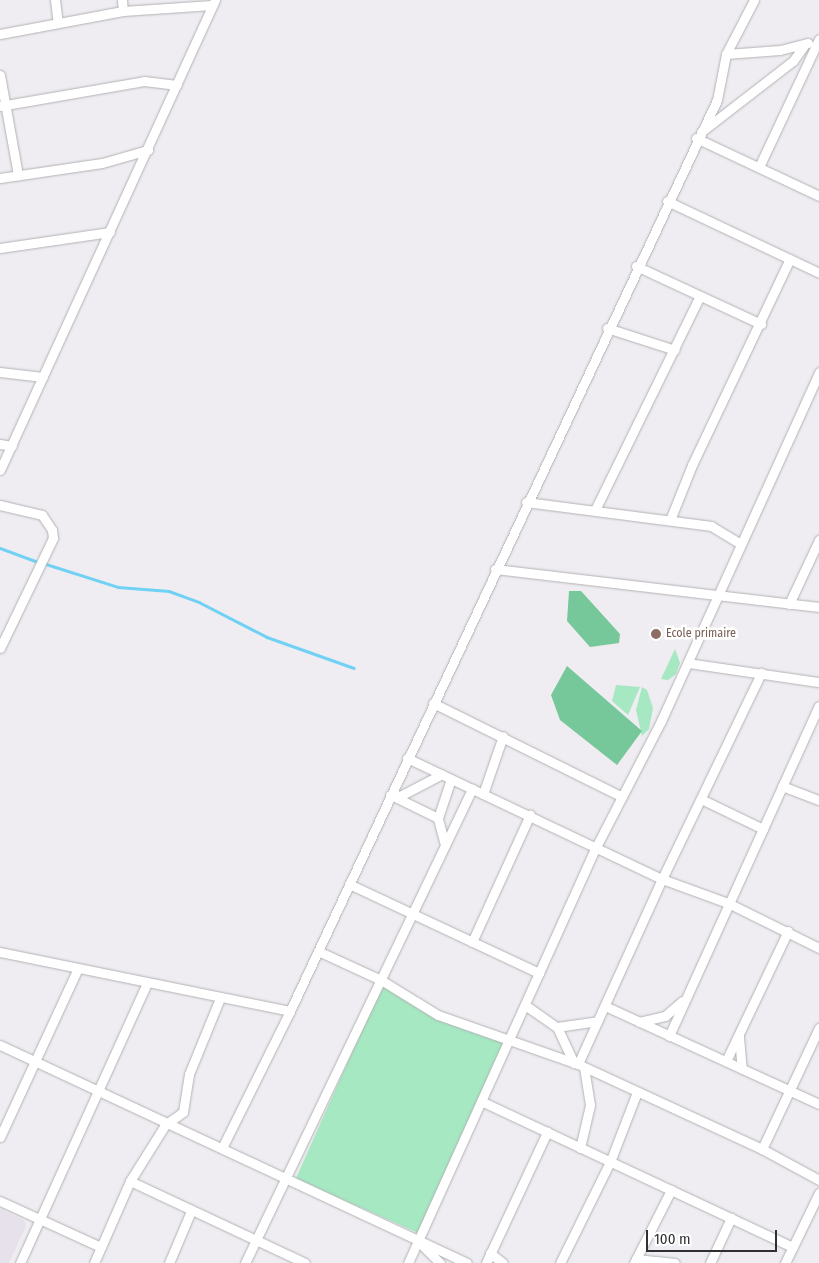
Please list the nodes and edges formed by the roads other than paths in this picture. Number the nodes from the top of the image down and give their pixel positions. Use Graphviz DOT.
graph roads {
  1 [pos="55,0"];
  2 [pos="122,0"];
  3 [pos="754,0"];
  4 [pos="214,3"];
  5 [pos="124,11"];
  6 [pos="58,23"];
  7 [pos="0,34"];
  8 [pos="819,38"];
  9 [pos="805,44"];
  10 [pos="726,54"];
  11 [pos="0,75"];
  12 [pos="177,85"];
  13 [pos="2,105"];
  14 [pos="697,136"];
  15 [pos="148,150"];
  16 [pos="758,168"];
  17 [pos="18,175"];
  18 [pos="0,178"];
  19 [pos="819,196"];
  20 [pos="666,201"];
  21 [pos="110,232"];
  22 [pos="0,248"];
  23 [pos="790,259"];
  24 [pos="636,266"];
  25 [pos="819,273"];
  26 [pos="700,296"];
  27 [pos="761,324"];
  28 [pos="607,328"];
  29 [pos="675,350"];
  30 [pos="0,372"];
  31 [pos="819,375"];
  32 [pos="43,378"];
  33 [pos="0,444"];
  34 [pos="12,446"];
  35 [pos="0,470"];
  36 [pos="526,502"];
  37 [pos="0,505"];
  38 [pos="595,510"];
  39 [pos="670,520"];
  40 [pos="819,540"];
  41 [pos="741,544"];
  42 [pos="495,570"];
  43 [pos="718,594"];
  44 [pos="789,604"];
  45 [pos="819,607"];
  46 [pos="0,648"];
  47 [pos="688,663"];
  48 [pos="761,673"];
  49 [pos="819,682"];
  50 [pos="433,702"];
  51 [pos="819,706"];
  52 [pos="503,736"];
  53 [pos="407,758"];
  54 [pos="442,774"];
  55 [pos="451,779"];
  56 [pos="782,786"];
  57 [pos="472,789"];
  58 [pos="483,794"];
  59 [pos="390,795"];
  60 [pos="622,797"];
  61 [pos="701,799"];
  62 [pos="819,800"];
  63 [pos="530,815"];
  64 [pos="438,818"];
  65 [pos="763,829"];
  66 [pos="445,845"];
  67 [pos="595,849"];
  68 [pos="662,880"];
  69 [pos="349,884"];
  70 [pos="728,903"];
  71 [pos="411,913"];
  72 [pos="788,931"];
  73 [pos="472,942"];
  74 [pos="819,948"];
  75 [pos="318,951"];
  76 [pos="0,952"];
  77 [pos="78,968"];
  78 [pos="539,973"];
  79 [pos="381,980"];
  80 [pos="148,983"];
  81 [pos="688,995"];
  82 [pos="220,998"];
  83 [pos="524,1005"];
  84 [pos="605,1006"];
  85 [pos="290,1010"];
  86 [pos="598,1021"];
  87 [pos="638,1022"];
  88 [pos="557,1027"];
  89 [pos="819,1028"];
  90 [pos="739,1033"];
  91 [pos="669,1036"];
  92 [pos="509,1038"];
  93 [pos="0,1046"];
  94 [pos="726,1061"];
  95 [pos="36,1062"];
  96 [pos="578,1065"];
  97 [pos="742,1069"];
  98 [pos="98,1091"];
  99 [pos="790,1091"];
  100 [pos="637,1092"];
  101 [pos="483,1102"];
  102 [pos="819,1104"];
  103 [pos="165,1124"];
  104 [pos="547,1132"];
  105 [pos="0,1137"];
  106 [pos="222,1148"];
  107 [pos="580,1148"];
  108 [pos="762,1149"];
  109 [pos="610,1162"];
  110 [pos="286,1179"];
  111 [pos="819,1180"];
  112 [pos="130,1181"];
  113 [pos="671,1190"];
  114 [pos="819,1193"];
  115 [pos="0,1201"];
  116 [pos="191,1212"];
  117 [pos="731,1218"];
  118 [pos="40,1220"];
  119 [pos="418,1240"];
  120 [pos="256,1241"];
  121 [pos="101,1247"];
  122 [pos="793,1247"];
  123 [pos="490,1252"];
  124 [pos="635,1261"];
  125 [pos="20,1263"];
  126 [pos="94,1263"];
  127 [pos="170,1263"];
  128 [pos="245,1263"];
  129 [pos="305,1263"];
  130 [pos="408,1263"];
  131 [pos="440,1263"];
  132 [pos="467,1263"];
  133 [pos="486,1263"];
  134 [pos="503,1263"];
  135 [pos="560,1263"];
  136 [pos="675,1263"];
  137 [pos="710,1263"];
  138 [pos="785,1263"];
  1 -- 6 [label="street"];
  2 -- 5 [label="street"];
  3 -- 10 [label="street"];
  4 -- 5 [label="street"];
  4 -- 12 [label="street"];
  5 -- 6 [label="street"];
  6 -- 7 [label="street"];
  8 -- 9 [label="street"];
  8 -- 16 [label="street"];
  9 -- 10 [label="street"];
  9 -- 14 [label="street"];
  10 -- 14 [label="street"];
  11 -- 13 [label="street"];
  12 -- 13 [label="street"];
  12 -- 15 [label="street"];
  13 -- 17 [label="street"];
  14 -- 16 [label="street"];
  14 -- 20 [label="street"];
  15 -- 17 [label="street"];
  15 -- 21 [label="street"];
  16 -- 19 [label="street"];
  17 -- 18 [label="street"];
  20 -- 23 [label="street"];
  20 -- 24 [label="street"];
  21 -- 22 [label="street"];
  21 -- 32 [label="street"];
  23 -- 25 [label="street"];
  23 -- 27 [label="street"];
  24 -- 26 [label="street"];
  24 -- 28 [label="street"];
  26 -- 27 [label="street"];
  26 -- 29 [label="street"];
  27 -- 39 [label="street"];
  28 -- 29 [label="street"];
  28 -- 36 [label="street"];
  29 -- 38 [label="street"];
  30 -- 32 [label="street"];
  31 -- 41 [label="street"];
  32 -- 34 [label="street"];
  33 -- 34 [label="street"];
  34 -- 35 [label="street"];
  36 -- 38 [label="street"];
  36 -- 42 [label="street"];
  37 -- 46 [label="street"];
  38 -- 39 [label="street"];
  39 -- 41 [label="street"];
  40 -- 44 [label="street"];
  41 -- 43 [label="street"];
  42 -- 43 [label="street"];
  42 -- 50 [label="street"];
  43 -- 44 [label="street"];
  43 -- 47 [label="street"];
  44 -- 45 [label="street"];
  47 -- 48 [label="street"];
  47 -- 60 [label="street"];
  48 -- 49 [label="street"];
  48 -- 61 [label="street"];
  50 -- 52 [label="street"];
  50 -- 53 [label="street"];
  51 -- 56 [label="street"];
  52 -- 58 [label="street"];
  52 -- 60 [label="street"];
  53 -- 54 [label="street"];
  53 -- 59 [label="street"];
  54 -- 55 [label="street"];
  54 -- 59 [label="street"];
  55 -- 57 [label="street"];
  55 -- 64 [label="street"];
  56 -- 62 [label="street"];
  56 -- 65 [label="street"];
  57 -- 58 [label="street"];
  57 -- 66 [label="street"];
  58 -- 63 [label="street"];
  59 -- 64 [label="street"];
  59 -- 69 [label="street"];
  60 -- 67 [label="street"];
  61 -- 65 [label="street"];
  61 -- 68 [label="street"];
  63 -- 67 [label="street"];
  63 -- 73 [label="street"];
  64 -- 66 [label="street"];
  65 -- 70 [label="street"];
  66 -- 71 [label="street"];
  67 -- 68 [label="street"];
  67 -- 78 [label="street"];
  68 -- 70 [label="street"];
  68 -- 84 [label="street"];
  69 -- 71 [label="street"];
  69 -- 75 [label="street"];
  70 -- 72 [label="street"];
  70 -- 81 [label="street"];
  71 -- 73 [label="street"];
  71 -- 79 [label="street"];
  72 -- 74 [label="street"];
  72 -- 90 [label="street"];
  73 -- 78 [label="street"];
  75 -- 79 [label="street"];
  75 -- 85 [label="street"];
  76 -- 77 [label="street"];
  77 -- 80 [label="street"];
  77 -- 95 [label="street"];
  78 -- 83 [label="street"];
  79 -- 92 [label="street"];
  79 -- 110 [label="street"];
  80 -- 82 [label="street"];
  80 -- 98 [label="street"];
  81 -- 87 [label="street"];
  81 -- 91 [label="street"];
  82 -- 85 [label="street"];
  82 -- 103 [label="street"];
  83 -- 88 [label="street"];
  83 -- 92 [label="street"];
  84 -- 86 [label="street"];
  84 -- 87 [label="street"];
  85 -- 106 [label="street"];
  86 -- 88 [label="street"];
  86 -- 96 [label="street"];
  87 -- 91 [label="street"];
  88 -- 96 [label="street"];
  89 -- 99 [label="street"];
  90 -- 94 [label="street"];
  90 -- 97 [label="street"];
  91 -- 94 [label="street"];
  92 -- 96 [label="street"];
  92 -- 101 [label="street"];
  93 -- 95 [label="street"];
  94 -- 97 [label="street"];
  95 -- 98 [label="street"];
  95 -- 105 [label="street"];
  96 -- 100 [label="street"];
  96 -- 107 [label="street"];
  97 -- 99 [label="street"];
  98 -- 103 [label="street"];
  98 -- 118 [label="street"];
  99 -- 102 [label="street"];
  99 -- 108 [label="street"];
  100 -- 108 [label="street"];
  100 -- 109 [label="street"];
  101 -- 104 [label="street"];
  101 -- 119 [label="street"];
  103 -- 106 [label="street"];
  103 -- 112 [label="street"];
  104 -- 107 [label="street"];
  104 -- 123 [label="street"];
  106 -- 110 [label="street"];
  107 -- 109 [label="street"];
  108 -- 111 [label="street"];
  109 -- 113 [label="street"];
  109 -- 135 [label="street"];
  110 -- 119 [label="street"];
  110 -- 120 [label="street"];
  112 -- 116 [label="street"];
  112 -- 121 [label="street"];
  113 -- 117 [label="street"];
  113 -- 124 [label="street"];
  114 -- 122 [label="street"];
  115 -- 118 [label="street"];
  116 -- 120 [label="street"];
  116 -- 127 [label="street"];
  117 -- 122 [label="street"];
  117 -- 137 [label="street"];
  118 -- 121 [label="street"];
  118 -- 125 [label="street"];
  119 -- 130 [label="street"];
  119 -- 131 [label="street"];
  119 -- 132 [label="street"];
  120 -- 128 [label="street"];
  120 -- 129 [label="street"];
  121 -- 126 [label="street"];
  122 -- 138 [label="street"];
  123 -- 133 [label="street"];
  123 -- 134 [label="street"];
  124 -- 136 [label="street"];
}
